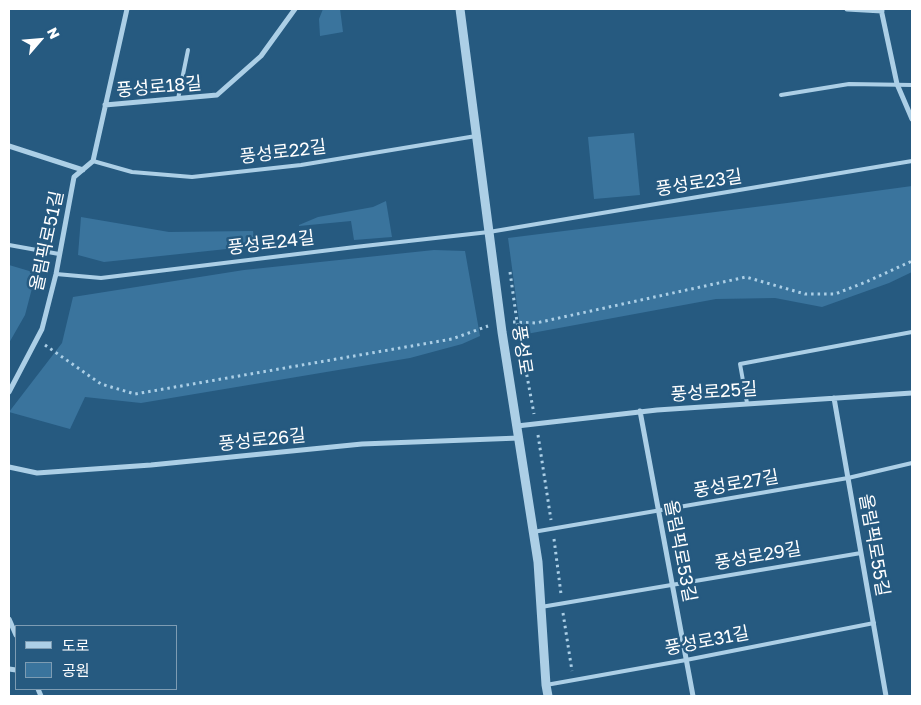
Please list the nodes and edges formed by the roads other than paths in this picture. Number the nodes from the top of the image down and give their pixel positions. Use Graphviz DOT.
graph roads {
  1 [pos="127,9"];
  2 [pos="295,9"];
  3 [pos="460,9"];
  4 [pos="847,9"];
  5 [pos="882,10"];
  6 [pos="188,50"];
  7 [pos="897,84"];
  8 [pos="912,84"];
  9 [pos="781,95"];
  10 [pos="178,99"];
  11 [pos="106,105"];
  12 [pos="912,119"];
  13 [pos="477,136"];
  14 [pos="9,146"];
  15 [pos="93,161"];
  16 [pos="912,161"];
  17 [pos="83,170"];
  18 [pos="489,232"];
  19 [pos="9,245"];
  20 [pos="59,254"];
  21 [pos="56,274"];
  22 [pos="912,332"];
  23 [pos="9,392"];
  24 [pos="912,392"];
  25 [pos="834,398"];
  26 [pos="747,403"];
  27 [pos="640,411"];
  28 [pos="517,426"];
  29 [pos="519,438"];
  30 [pos="912,463"];
  31 [pos="9,467"];
  32 [pos="848,478"];
  33 [pos="659,511"];
  34 [pos="533,532"];
  35 [pos="861,553"];
  36 [pos="673,585"];
  37 [pos="541,607"];
  38 [pos="9,619"];
  39 [pos="874,623"];
  40 [pos="15,634"];
  41 [pos="686,660"];
  42 [pos="546,685"];
  43 [pos="548,696"];
  44 [pos="693,696"];
  45 [pos="886,696"];
  1 -- 11 [label="street"];
  2 -- 10 [label="street, 풍성로18길"];
  3 -- 13 [label="street, 풍성로"];
  4 -- 5 [label="street"];
  5 -- 7 [label="street"];
  6 -- 10 [label="lane"];
  7 -- 8 [label="lane"];
  7 -- 9 [label="lane"];
  7 -- 12 [label="street"];
  10 -- 11 [label="street, 풍성로18길"];
  11 -- 15 [label="street"];
  13 -- 15 [label="lane, 풍성로22길"];
  13 -- 18 [label="street, 풍성로"];
  14 -- 17 [label="street"];
  15 -- 17 [label="street, 올림픽로51길"];
  16 -- 18 [label="lane, 풍성로23길"];
  17 -- 20 [label="street, 올림픽로51길"];
  18 -- 21 [label="lane, 풍성로24길"];
  18 -- 28 [label="street, 풍성로"];
  19 -- 20 [label="lane"];
  20 -- 21 [label="street, 올림픽로51길"];
  21 -- 23 [label="street, 올림픽로51길"];
  22 -- 26 [label="lane"];
  24 -- 25 [label="street, 풍성로25길"];
  25 -- 26 [label="street, 풍성로25길"];
  25 -- 32 [label="street, 올림픽로55길"];
  26 -- 27 [label="street, 풍성로25길"];
  27 -- 28 [label="street, 풍성로25길"];
  27 -- 33 [label="street, 올림픽로53길"];
  28 -- 29 [label="street, 풍성로"];
  29 -- 31 [label="street, 풍성로26길"];
  29 -- 34 [label="street, 풍성로"];
  30 -- 32 [label="lane, 풍성로27길"];
  32 -- 33 [label="lane, 풍성로27길"];
  32 -- 35 [label="street, 올림픽로55길"];
  33 -- 34 [label="lane, 풍성로27길"];
  33 -- 36 [label="street, 올림픽로53길"];
  34 -- 37 [label="street, 풍성로"];
  35 -- 36 [label="lane, 풍성로29길"];
  35 -- 39 [label="street, 올림픽로55길"];
  36 -- 37 [label="lane, 풍성로29길"];
  36 -- 41 [label="street, 올림픽로53길"];
  37 -- 42 [label="street, 풍성로"];
  38 -- 40 [label="street"];
  39 -- 41 [label="lane, 풍성로31길"];
  39 -- 45 [label="street, 올림픽로55길"];
  41 -- 42 [label="lane, 풍성로31길"];
  41 -- 44 [label="street, 올림픽로53길"];
  42 -- 43 [label="street, 풍성로"];
}
